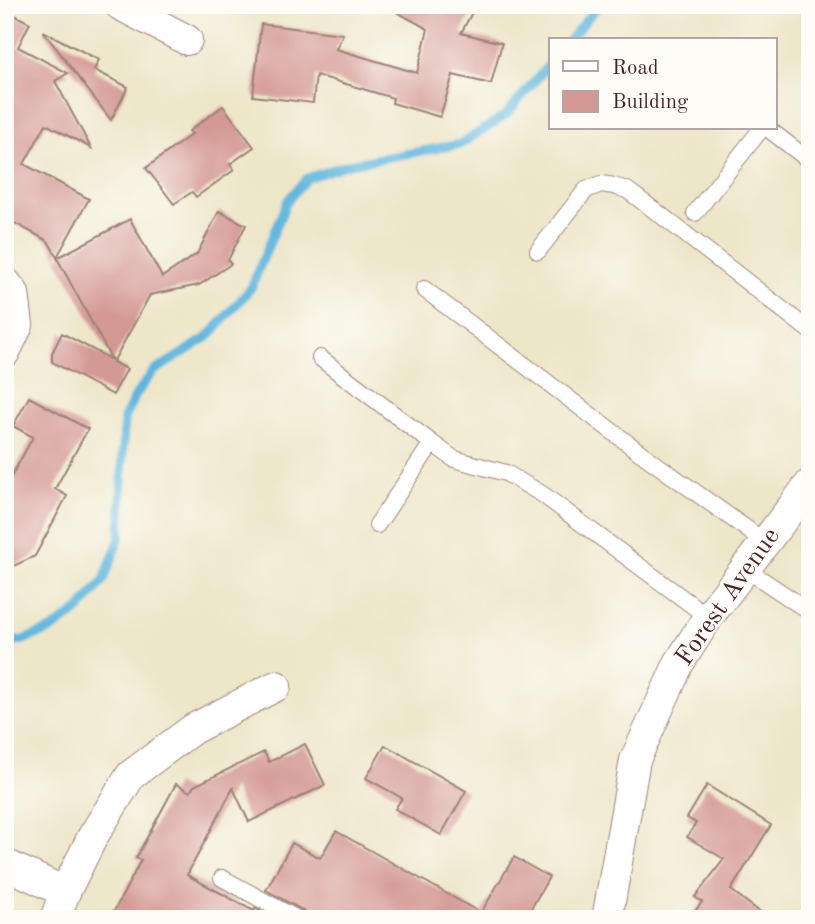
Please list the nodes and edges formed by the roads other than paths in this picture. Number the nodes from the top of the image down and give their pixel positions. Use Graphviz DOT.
graph roads {
  1 [pos="120,5"];
  2 [pos="187,40"];
  3 [pos="763,130"];
  4 [pos="768,130"];
  5 [pos="810,161"];
  6 [pos="695,214"];
  7 [pos="538,251"];
  8 [pos="5,282"];
  9 [pos="424,289"];
  10 [pos="810,331"];
  11 [pos="5,352"];
  12 [pos="320,358"];
  13 [pos="432,443"];
  14 [pos="810,484"];
  15 [pos="377,525"];
  16 [pos="765,542"];
  17 [pos="746,569"];
  18 [pos="810,612"];
  19 [pos="708,617"];
  20 [pos="275,686"];
  21 [pos="5,864"];
  22 [pos="222,878"];
  23 [pos="60,905"];
  24 [pos="297,919"];
  25 [pos="607,919"];
  1 -- 2 [label="street"];
  3 -- 6 [label="lane"];
  4 -- 5 [label="lane"];
  7 -- 10 [label="lane"];
  8 -- 11 [label="street"];
  9 -- 16 [label="lane"];
  12 -- 13 [label="lane"];
  13 -- 15 [label="lane"];
  13 -- 19 [label="lane"];
  14 -- 16 [label="street, Forest Avenue"];
  16 -- 17 [label="street, Forest Avenue"];
  17 -- 18 [label="lane"];
  17 -- 19 [label="street, Forest Avenue"];
  19 -- 25 [label="street, Forest Avenue"];
  20 -- 23 [label="street"];
  21 -- 23 [label="street"];
  22 -- 24 [label="lane"];
}
